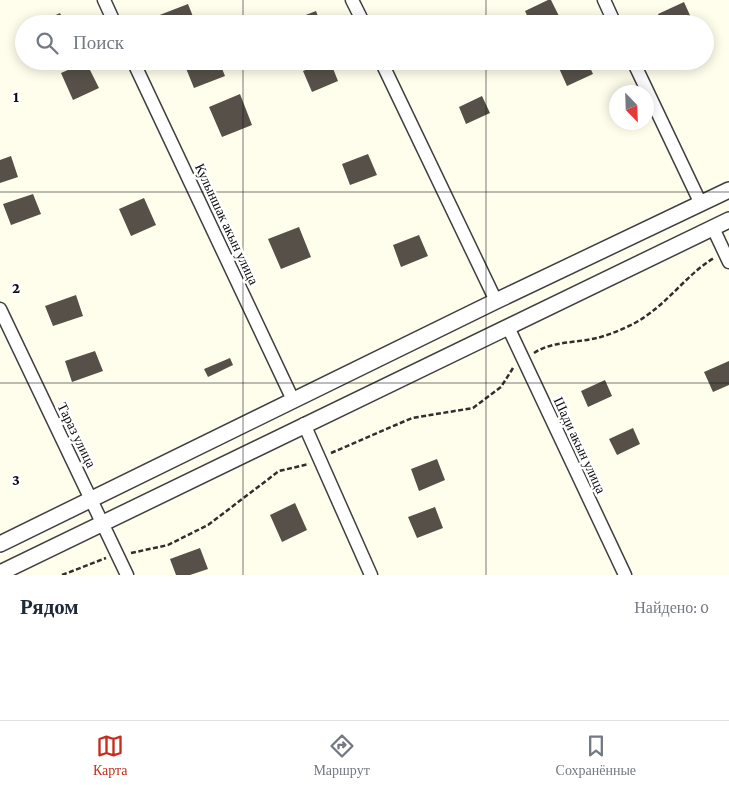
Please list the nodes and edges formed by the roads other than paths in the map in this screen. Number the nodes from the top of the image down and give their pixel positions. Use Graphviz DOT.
graph roads {
  1 [pos="104,0"];
  2 [pos="352,0"];
  3 [pos="604,0"];
  4 [pos="111,15"];
  5 [pos="360,15"];
  6 [pos="611,15"];
  7 [pos="137,70"];
  8 [pos="385,70"];
  9 [pos="637,70"];
  10 [pos="729,190"];
  11 [pos="702,204"];
  12 [pos="729,220"];
  13 [pos="713,228"];
  14 [pos="727,257"];
  15 [pos="496,301"];
  16 [pos="0,309"];
  17 [pos="508,327"];
  18 [pos="293,400"];
  19 [pos="304,424"];
  20 [pos="91,499"];
  21 [pos="102,522"];
  22 [pos="0,544"];
  23 [pos="0,573"];
  24 [pos="127,575"];
  25 [pos="371,575"];
  26 [pos="625,575"];
  1 -- 4 [label="street"];
  2 -- 5 [label="street"];
  3 -- 6 [label="street"];
  7 -- 18 [label="street, Кулыншак акын улица"];
  8 -- 15 [label="street"];
  9 -- 11 [label="street"];
  10 -- 11 [label="street"];
  11 -- 15 [label="street"];
  12 -- 13 [label="street"];
  13 -- 14 [label="street"];
  13 -- 17 [label="street"];
  15 -- 18 [label="street"];
  16 -- 20 [label="street, Тараз улица"];
  17 -- 19 [label="street"];
  17 -- 26 [label="street, Шади акын улица"];
  18 -- 20 [label="street"];
  19 -- 21 [label="street"];
  19 -- 25 [label="street"];
  20 -- 21 [label="street, Тараз улица"];
  20 -- 22 [label="street"];
  21 -- 23 [label="street"];
  21 -- 24 [label="street, Тараз улица"];
}
